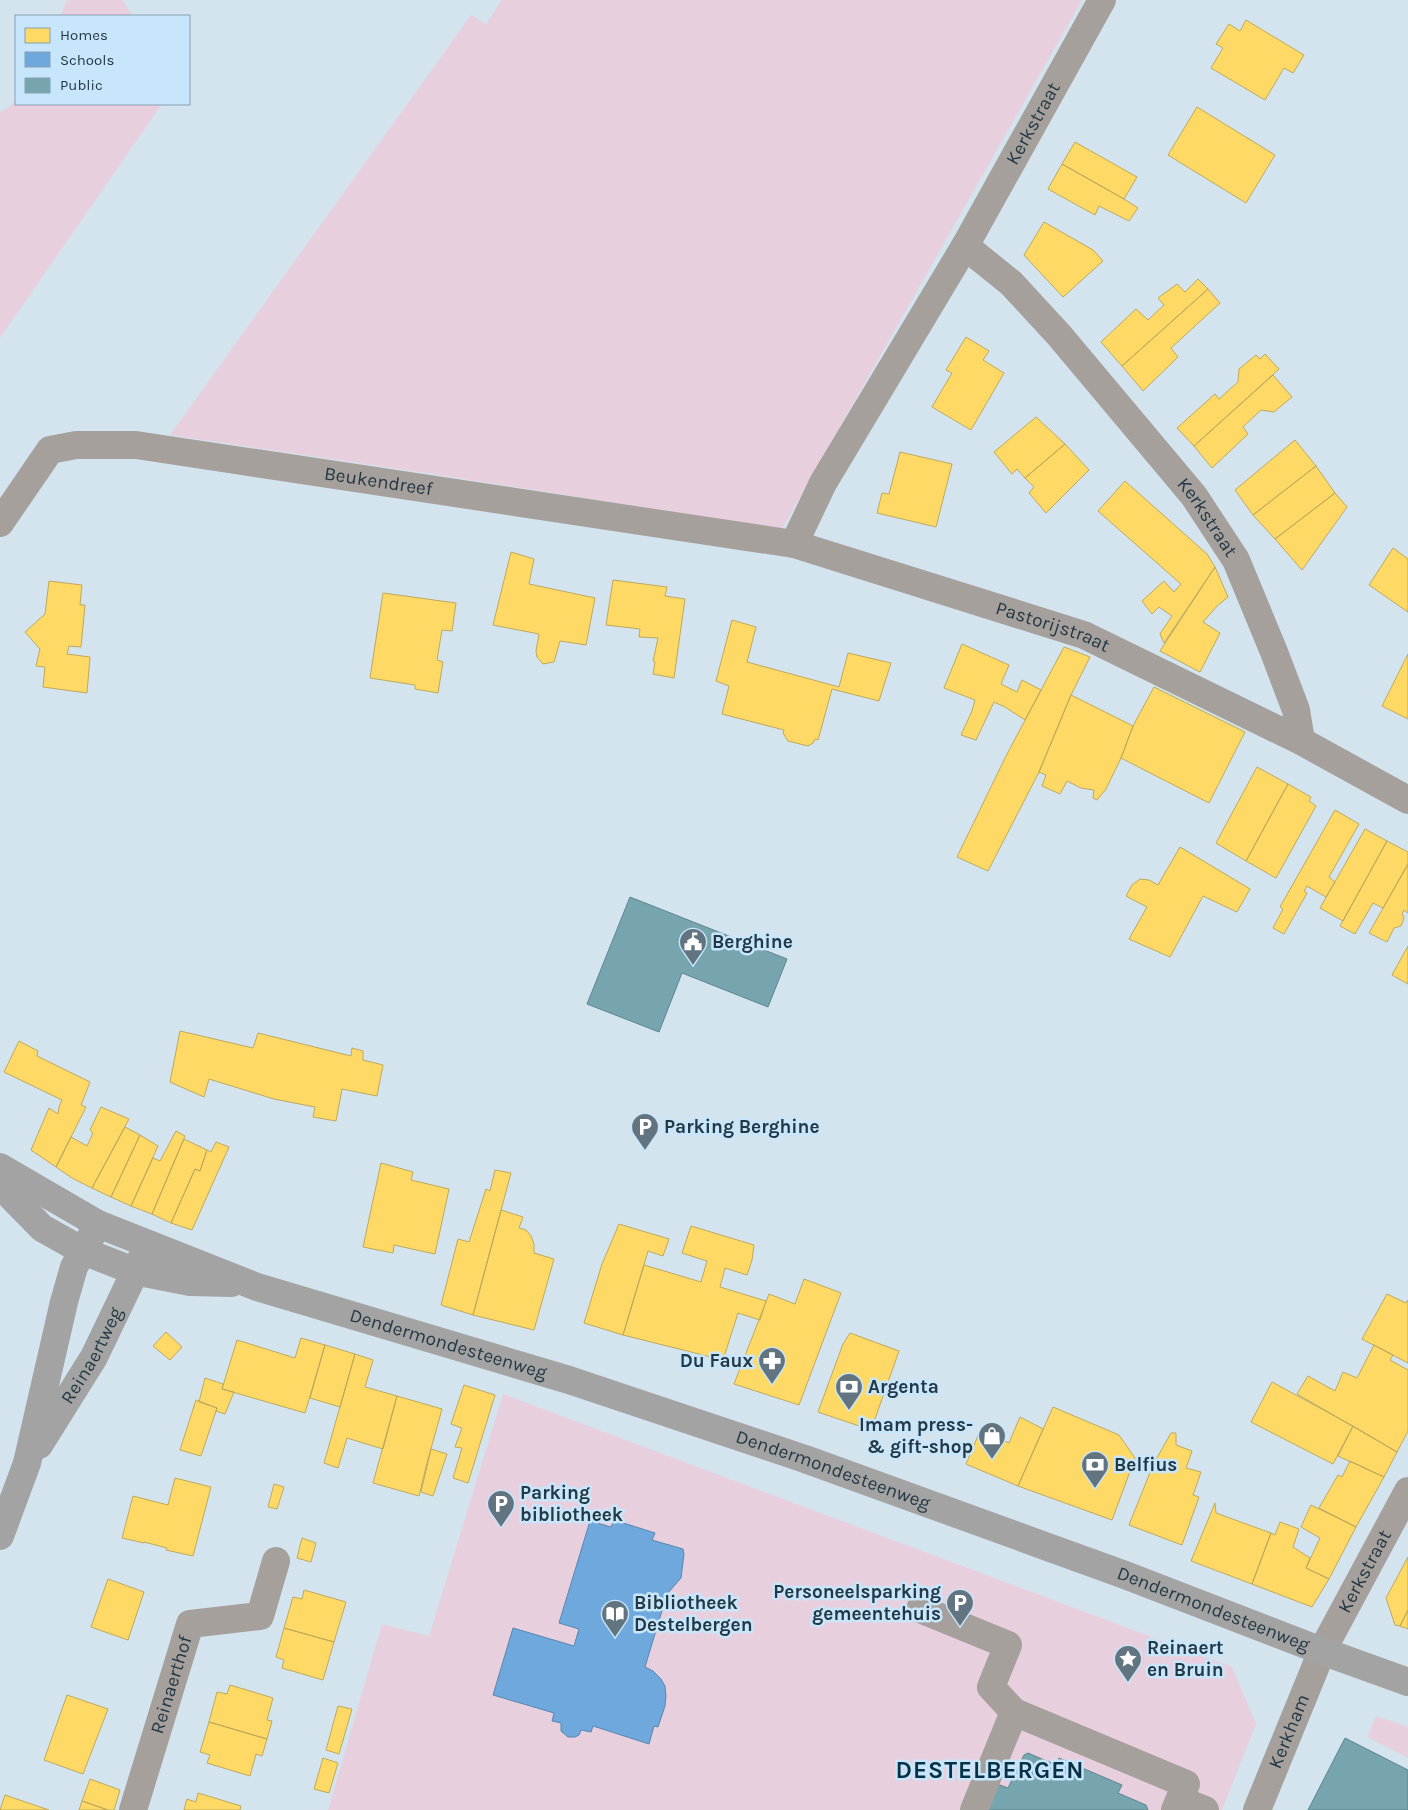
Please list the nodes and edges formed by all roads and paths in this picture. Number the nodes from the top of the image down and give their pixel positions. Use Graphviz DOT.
graph roads {
  1 [pos="1102,0"];
  2 [pos="964,246"];
  3 [pos="0,523"];
  4 [pos="794,544"];
  5 [pos="1301,740"];
  6 [pos="1408,800"];
  7 [pos="0,1167"];
  8 [pos="0,1185"];
  9 [pos="98,1224"];
  10 [pos="150,1244"];
  11 [pos="83,1251"];
  12 [pos="134,1271"];
  13 [pos="248,1284"];
  14 [pos="27,1463"];
  15 [pos="1408,1491"];
  16 [pos="0,1536"];
  17 [pos="276,1561"];
  18 [pos="920,1610"];
  19 [pos="1322,1652"];
  20 [pos="1408,1682"];
  21 [pos="1014,1712"];
  22 [pos="1177,1805"];
  23 [pos="133,1810"];
  24 [pos="974,1810"];
  25 [pos="1205,1810"];
  26 [pos="1257,1810"];
  1 -- 2 [label="street, Kerkstraat"];
  2 -- 4 [label="street, Kerkstraat"];
  2 -- 5 [label="street, Kerkstraat"];
  3 -- 4 [label="street, Beukendreef"];
  4 -- 5 [label="street, Pastorijstraat"];
  5 -- 6 [label="street"];
  7 -- 9 [label="main road, Dendermondesteenweg"];
  8 -- 11 [label="main road, Dendermondesteenweg"];
  9 -- 10 [label="main road, Dendermondesteenweg"];
  9 -- 11 [label="main road, Reinaertweg"];
  10 -- 12 [label="main road, Reinaertweg"];
  10 -- 13 [label="main road, Dendermondesteenweg"];
  11 -- 12 [label="main road, Dendermondesteenweg"];
  11 -- 14 [label="main road, Reinaertweg"];
  12 -- 13 [label="main road, Dendermondesteenweg"];
  12 -- 14 [label="main road, Reinaertweg"];
  13 -- 19 [label="main road, Dendermondesteenweg"];
  14 -- 16 [label="main road, Reinaertweg"];
  15 -- 19 [label="street, Kerkstraat"];
  17 -- 23 [label="street, Reinaerthof"];
  18 -- 21 [label="street"];
  19 -- 20 [label="main road, Dendermondesteenweg"];
  19 -- 26 [label="street, Kerkham"];
  21 -- 22 [label="street"];
  21 -- 24 [label="street"];
  22 -- 25 [label="street"];
}
